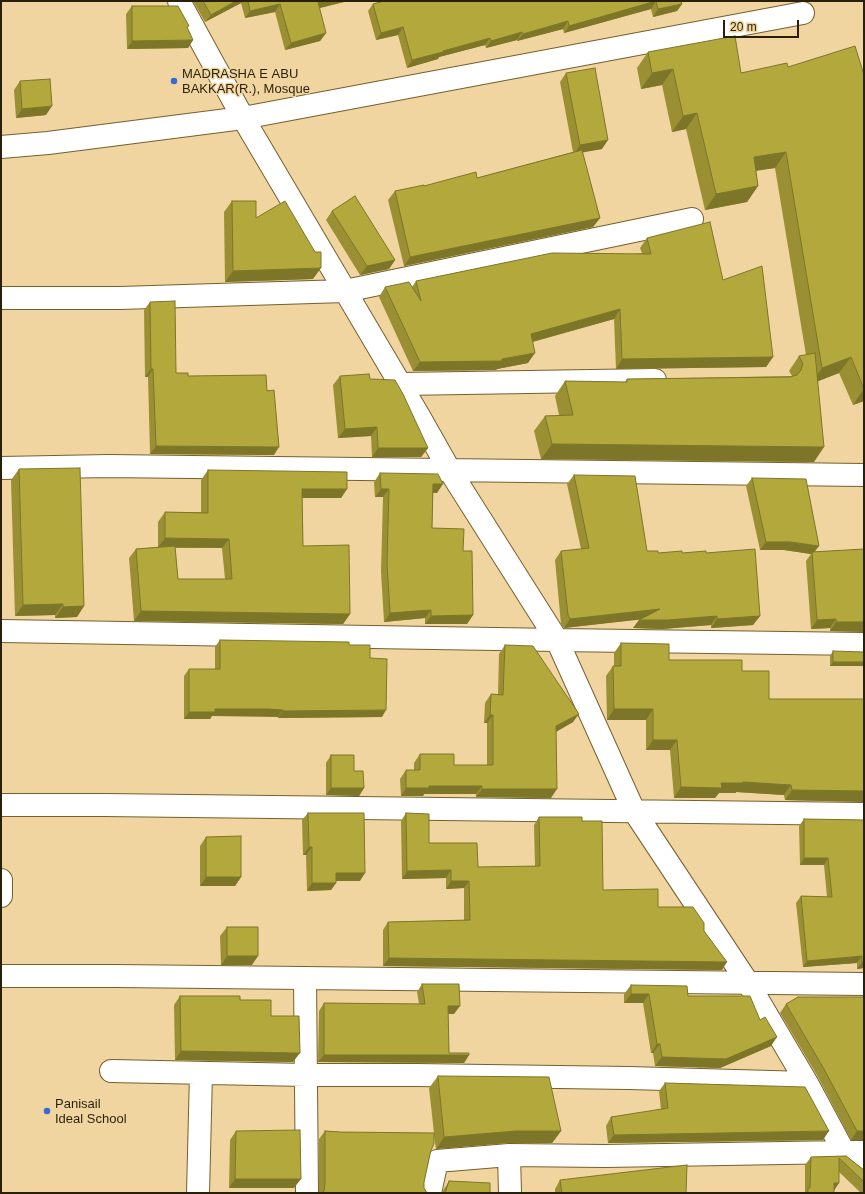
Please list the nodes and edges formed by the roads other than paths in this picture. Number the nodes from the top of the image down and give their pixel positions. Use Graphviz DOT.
graph roads {
  1 [pos="179,1"];
  2 [pos="803,13"];
  3 [pos="243,118"];
  4 [pos="1,148"];
  5 [pos="692,219"];
  6 [pos="345,291"];
  7 [pos="1,298"];
  8 [pos="677,380"];
  9 [pos="401,384"];
  10 [pos="1,468"];
  11 [pos="450,472"];
  12 [pos="864,476"];
  13 [pos="1,631"];
  14 [pos="557,640"];
  15 [pos="864,644"];
  16 [pos="1,805"];
  17 [pos="634,811"];
  18 [pos="864,814"];
  19 [pos="1,880"];
  20 [pos="1,896"];
  21 [pos="1,976"];
  22 [pos="305,978"];
  23 [pos="748,983"];
  24 [pos="864,984"];
  25 [pos="111,1071"];
  26 [pos="201,1073"];
  27 [pos="306,1075"];
  28 [pos="806,1083"];
  29 [pos="854,1152"];
  30 [pos="509,1155"];
  31 [pos="864,1168"];
  32 [pos="198,1193"];
  33 [pos="307,1193"];
  34 [pos="430,1193"];
  35 [pos="510,1193"];
  1 -- 3 [label="street"];
  2 -- 3 [label="street"];
  3 -- 4 [label="street"];
  3 -- 6 [label="street"];
  5 -- 6 [label="street"];
  6 -- 7 [label="street"];
  6 -- 9 [label="street"];
  8 -- 9 [label="street"];
  9 -- 11 [label="street"];
  10 -- 11 [label="street"];
  11 -- 12 [label="street"];
  11 -- 14 [label="street"];
  13 -- 14 [label="street"];
  14 -- 15 [label="street"];
  14 -- 17 [label="street"];
  16 -- 17 [label="street"];
  17 -- 18 [label="street"];
  17 -- 23 [label="street"];
  19 -- 20 [label="street"];
  21 -- 22 [label="street"];
  22 -- 23 [label="street"];
  22 -- 27 [label="street"];
  23 -- 24 [label="street"];
  23 -- 28 [label="street"];
  25 -- 26 [label="street"];
  26 -- 27 [label="street"];
  26 -- 32 [label="street"];
  27 -- 28 [label="street"];
  27 -- 33 [label="street"];
  28 -- 29 [label="street"];
  29 -- 30 [label="street"];
  29 -- 31 [label="street"];
  30 -- 34 [label="street"];
  30 -- 35 [label="street"];
}
